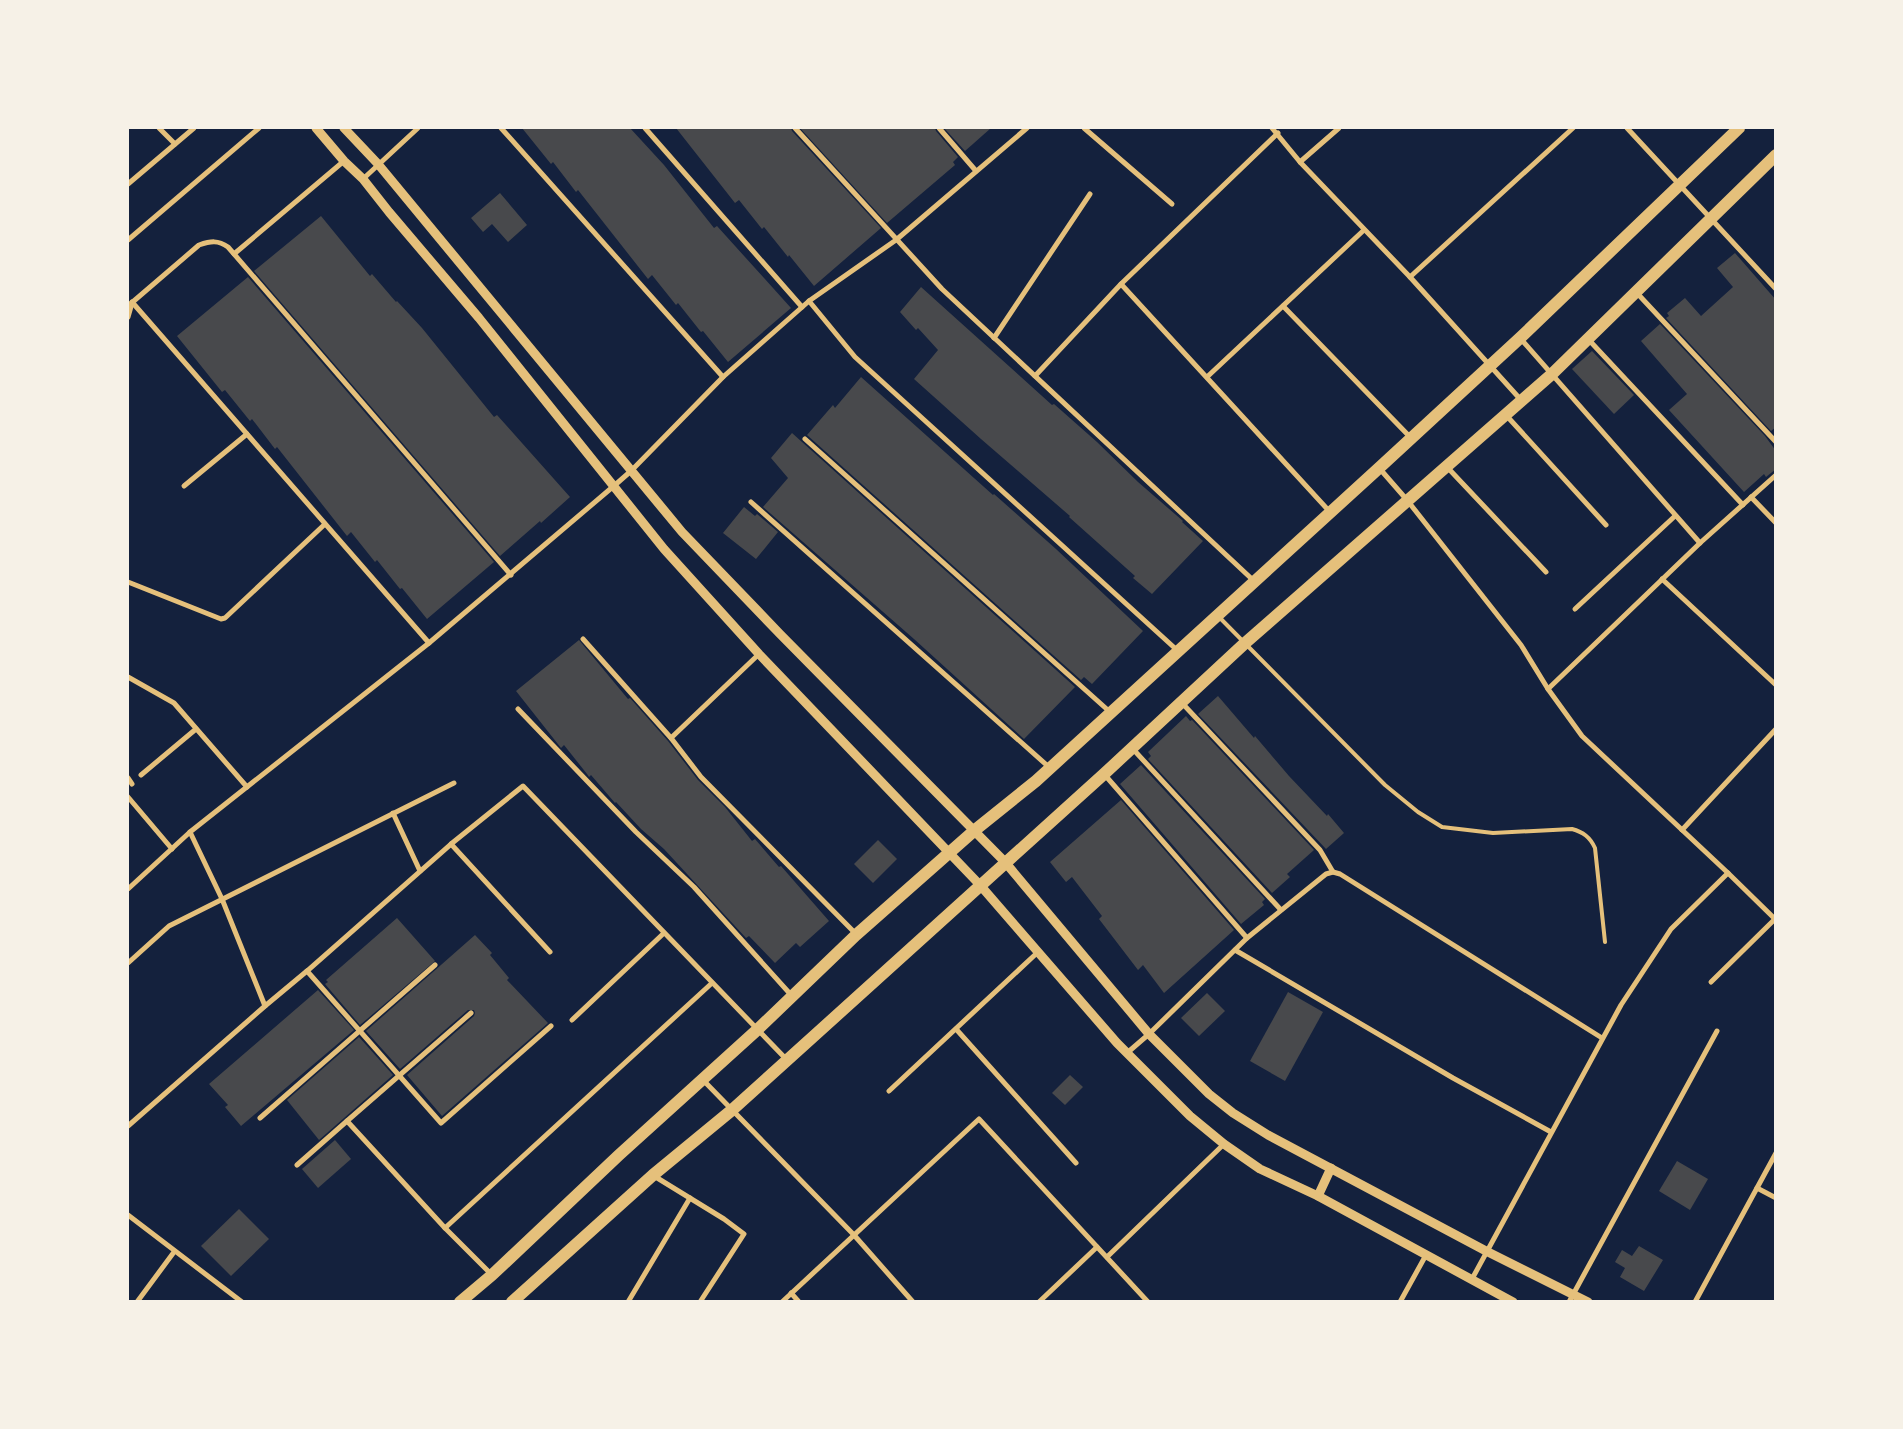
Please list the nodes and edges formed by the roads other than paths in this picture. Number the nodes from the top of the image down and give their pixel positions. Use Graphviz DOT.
graph roads {
  1 [pos="159,128"];
  2 [pos="194,128"];
  3 [pos="259,128"];
  4 [pos="316,128"];
  5 [pos="344,128"];
  6 [pos="418,128"];
  7 [pos="501,128"];
  8 [pos="645,128"];
  9 [pos="795,128"];
  10 [pos="939,128"];
  11 [pos="1027,128"];
  12 [pos="1084,128"];
  13 [pos="1272,128"];
  14 [pos="1339,128"];
  15 [pos="1572,128"];
  16 [pos="1627,128"];
  17 [pos="1739,128"];
  18 [pos="1278,133"];
  19 [pos="175,144"];
  20 [pos="1776,155"];
  21 [pos="344,161"];
  22 [pos="1300,162"];
  23 [pos="378,164"];
  24 [pos="976,171"];
  25 [pos="363,180"];
  26 [pos="128,182"];
  27 [pos="1679,186"];
  28 [pos="1090,194"];
  29 [pos="1172,204"];
  30 [pos="1710,219"];
  31 [pos="1364,230"];
  32 [pos="128,240"];
  33 [pos="896,240"];
  34 [pos="234,254"];
  35 [pos="1410,277"];
  36 [pos="1121,284"];
  37 [pos="1776,289"];
  38 [pos="1636,291"];
  39 [pos="809,301"];
  40 [pos="130,304"];
  41 [pos="1283,306"];
  42 [pos="802,307"];
  43 [pos="128,317"];
  44 [pos="994,338"];
  45 [pos="1520,338"];
  46 [pos="1588,339"];
  47 [pos="1490,365"];
  48 [pos="1552,374"];
  49 [pos="723,376"];
  50 [pos="1035,376"];
  51 [pos="1207,377"];
  52 [pos="1521,400"];
  53 [pos="1505,414"];
  54 [pos="247,434"];
  55 [pos="1411,438"];
  56 [pos="805,439"];
  57 [pos="1776,442"];
  58 [pos="1446,466"];
  59 [pos="1379,468"];
  60 [pos="631,471"];
  61 [pos="1776,475"];
  62 [pos="615,485"];
  63 [pos="184,486"];
  64 [pos="1751,497"];
  65 [pos="1408,500"];
  66 [pos="751,502"];
  67 [pos="1742,504"];
  68 [pos="1330,512"];
  69 [pos="1675,516"];
  70 [pos="1776,523"];
  71 [pos="325,524"];
  72 [pos="1606,525"];
  73 [pos="1700,542"];
  74 [pos="1546,572"];
  75 [pos="511,575"];
  76 [pos="1662,579"];
  77 [pos="1254,581"];
  78 [pos="128,582"];
  79 [pos="1575,609"];
  80 [pos="1217,615"];
  81 [pos="583,639"];
  82 [pos="428,643"];
  83 [pos="1244,644"];
  84 [pos="1178,651"];
  85 [pos="759,654"];
  86 [pos="128,677"];
  87 [pos="1776,685"];
  88 [pos="1548,689"];
  89 [pos="1181,702"];
  90 [pos="518,710"];
  91 [pos="1110,712"];
  92 [pos="196,729"];
  93 [pos="1776,730"];
  94 [pos="671,738"];
  95 [pos="1132,747"];
  96 [pos="1050,768"];
  97 [pos="141,774"];
  98 [pos="1104,774"];
  99 [pos="128,778"];
  100 [pos="454,783"];
  101 [pos="132,784"];
  102 [pos="247,787"];
  103 [pos="128,797"];
  104 [pos="393,813"];
  105 [pos="975,830"];
  106 [pos="1682,830"];
  107 [pos="190,832"];
  108 [pos="451,844"];
  109 [pos="172,849"];
  110 [pos="950,853"];
  111 [pos="1005,862"];
  112 [pos="420,871"];
  113 [pos="1333,872"];
  114 [pos="1728,873"];
  115 [pos="980,885"];
  116 [pos="128,890"];
  117 [pos="222,899"];
  118 [pos="1281,910"];
  119 [pos="1775,919"];
  120 [pos="664,933"];
  121 [pos="856,935"];
  122 [pos="1247,938"];
  123 [pos="1605,942"];
  124 [pos="1235,950"];
  125 [pos="550,952"];
  126 [pos="1038,952"];
  127 [pos="128,963"];
  128 [pos="435,965"];
  129 [pos="307,971"];
  130 [pos="1710,982"];
  131 [pos="712,984"];
  132 [pos="792,996"];
  133 [pos="265,1006"];
  134 [pos="471,1013"];
  135 [pos="572,1020"];
  136 [pos="551,1026"];
  137 [pos="956,1029"];
  138 [pos="757,1030"];
  139 [pos="360,1031"];
  140 [pos="1717,1031"];
  141 [pos="1149,1034"];
  142 [pos="1602,1038"];
  143 [pos="1127,1053"];
  144 [pos="787,1060"];
  145 [pos="400,1076"];
  146 [pos="703,1080"];
  147 [pos="889,1091"];
  148 [pos="732,1110"];
  149 [pos="260,1118"];
  150 [pos="347,1121"];
  151 [pos="128,1126"];
  152 [pos="1551,1132"];
  153 [pos="1224,1144"];
  154 [pos="1776,1153"];
  155 [pos="1076,1163"];
  156 [pos="297,1166"];
  157 [pos="1331,1168"];
  158 [pos="653,1175"];
  159 [pos="1757,1188"];
  160 [pos="1318,1196"];
  161 [pos="690,1198"];
  162 [pos="1776,1198"];
  163 [pos="128,1215"];
  164 [pos="446,1228"];
  165 [pos="854,1235"];
  166 [pos="1097,1247"];
  167 [pos="1486,1251"];
  168 [pos="174,1252"];
  169 [pos="1426,1255"];
  170 [pos="1107,1257"];
  171 [pos="492,1275"];
  172 [pos="1472,1279"];
  173 [pos="791,1293"];
  174 [pos="1497,1298"];
  175 [pos="1571,1298"];
  176 [pos="240,1301"];
  177 [pos="137,1302"];
  178 [pos="460,1302"];
  179 [pos="512,1302"];
  180 [pos="628,1302"];
  181 [pos="700,1302"];
  182 [pos="782,1302"];
  183 [pos="800,1302"];
  184 [pos="913,1302"];
  185 [pos="1039,1302"];
  186 [pos="1148,1302"];
  187 [pos="1400,1302"];
  188 [pos="1513,1302"];
  189 [pos="1588,1302"];
  190 [pos="1696,1302"];
  1 -- 19 [label="street"];
  2 -- 19 [label="street"];
  3 -- 32 [label="street"];
  4 -- 21 [label="street"];
  5 -- 23 [label="street"];
  6 -- 23 [label="street"];
  7 -- 49 [label="street"];
  8 -- 42 [label="street"];
  9 -- 33 [label="street"];
  10 -- 24 [label="street"];
  11 -- 24 [label="street"];
  12 -- 29 [label="street"];
  13 -- 18 [label="street"];
  14 -- 22 [label="street"];
  15 -- 35 [label="street"];
  16 -- 27 [label="street"];
  17 -- 27 [label="main road"];
  18 -- 22 [label="street"];
  18 -- 36 [label="street"];
  19 -- 26 [label="street"];
  20 -- 30 [label="main road"];
  21 -- 25 [label="street"];
  21 -- 34 [label="street"];
  22 -- 31 [label="street"];
  23 -- 25 [label="street"];
  23 -- 60 [label="street"];
  24 -- 33 [label="street"];
  25 -- 62 [label="street"];
  27 -- 30 [label="street"];
  27 -- 45 [label="main road"];
  28 -- 44 [label="street"];
  30 -- 37 [label="street"];
  30 -- 38 [label="main road"];
  31 -- 35 [label="street"];
  31 -- 41 [label="street"];
  33 -- 39 [label="street"];
  33 -- 44 [label="street"];
  34 -- 40 [label="street"];
  34 -- 75 [label="street"];
  35 -- 47 [label="street"];
  36 -- 50 [label="street"];
  36 -- 51 [label="street"];
  38 -- 46 [label="main road"];
  38 -- 57 [label="street"];
  39 -- 42 [label="street"];
  39 -- 84 [label="street"];
  40 -- 43 [label="street"];
  40 -- 54 [label="street"];
  41 -- 51 [label="street"];
  41 -- 55 [label="street"];
  42 -- 49 [label="street"];
  44 -- 50 [label="street"];
  45 -- 47 [label="main road"];
  45 -- 48 [label="street"];
  46 -- 48 [label="main road"];
  46 -- 67 [label="street"];
  47 -- 52 [label="street"];
  47 -- 55 [label="main road"];
  48 -- 52 [label="main road"];
  48 -- 69 [label="street"];
  49 -- 60 [label="street"];
  50 -- 77 [label="street"];
  51 -- 68 [label="street"];
  52 -- 53 [label="main road"];
  53 -- 58 [label="main road"];
  53 -- 72 [label="street"];
  54 -- 63 [label="street"];
  54 -- 71 [label="street"];
  55 -- 59 [label="main road"];
  56 -- 91 [label="street"];
  58 -- 65 [label="main road"];
  58 -- 74 [label="street"];
  59 -- 65 [label="street"];
  59 -- 68 [label="main road"];
  60 -- 62 [label="street"];
  60 -- 105 [label="street"];
  61 -- 64 [label="street"];
  62 -- 75 [label="street"];
  62 -- 85 [label="street"];
  64 -- 67 [label="street"];
  64 -- 70 [label="street"];
  65 -- 83 [label="main road"];
  65 -- 88 [label="street"];
  66 -- 96 [label="street"];
  67 -- 73 [label="street"];
  68 -- 77 [label="main road"];
  69 -- 73 [label="street"];
  69 -- 79 [label="street"];
  71 -- 78 [label="street"];
  71 -- 82 [label="street"];
  73 -- 76 [label="street"];
  75 -- 82 [label="street"];
  76 -- 87 [label="street"];
  76 -- 88 [label="street"];
  77 -- 80 [label="main road"];
  80 -- 83 [label="lane"];
  80 -- 84 [label="main road"];
  81 -- 94 [label="street"];
  82 -- 102 [label="street"];
  83 -- 89 [label="main road"];
  83 -- 123 [label="lane"];
  84 -- 91 [label="main road"];
  85 -- 94 [label="street"];
  85 -- 110 [label="street"];
  86 -- 92 [label="street"];
  88 -- 106 [label="street"];
  89 -- 95 [label="main road"];
  89 -- 113 [label="street"];
  90 -- 132 [label="street"];
  91 -- 96 [label="main road"];
  92 -- 97 [label="street"];
  92 -- 102 [label="street"];
  93 -- 106 [label="street"];
  94 -- 121 [label="street"];
  95 -- 98 [label="main road"];
  95 -- 118 [label="street"];
  96 -- 105 [label="main road"];
  98 -- 111 [label="main road"];
  98 -- 122 [label="street"];
  99 -- 101 [label="street"];
  100 -- 104 [label="street"];
  102 -- 107 [label="street"];
  103 -- 109 [label="street"];
  104 -- 112 [label="street"];
  104 -- 117 [label="street"];
  105 -- 110 [label="main road"];
  105 -- 111 [label="street"];
  106 -- 114 [label="street"];
  107 -- 109 [label="street"];
  107 -- 117 [label="street"];
  108 -- 112 [label="street"];
  108 -- 120 [label="street"];
  108 -- 125 [label="street"];
  109 -- 116 [label="street"];
  110 -- 115 [label="street"];
  110 -- 121 [label="main road"];
  111 -- 115 [label="main road"];
  111 -- 141 [label="street"];
  112 -- 129 [label="street"];
  113 -- 118 [label="street"];
  113 -- 142 [label="street"];
  114 -- 119 [label="street"];
  114 -- 142 [label="street"];
  115 -- 126 [label="street"];
  115 -- 144 [label="main road"];
  117 -- 127 [label="street"];
  117 -- 133 [label="street"];
  118 -- 122 [label="street"];
  119 -- 130 [label="street"];
  120 -- 131 [label="street"];
  120 -- 135 [label="street"];
  121 -- 132 [label="main road"];
  122 -- 124 [label="street"];
  124 -- 141 [label="street"];
  124 -- 152 [label="street"];
  126 -- 137 [label="street"];
  126 -- 143 [label="street"];
  128 -- 139 [label="street"];
  129 -- 133 [label="street"];
  129 -- 139 [label="street"];
  131 -- 138 [label="street"];
  131 -- 164 [label="street"];
  132 -- 138 [label="main road"];
  133 -- 151 [label="street"];
  134 -- 145 [label="street"];
  136 -- 145 [label="street"];
  137 -- 147 [label="street"];
  137 -- 155 [label="street"];
  138 -- 144 [label="street"];
  138 -- 146 [label="main road"];
  139 -- 145 [label="street"];
  139 -- 149 [label="street"];
  140 -- 175 [label="street"];
  141 -- 143 [label="street"];
  141 -- 157 [label="street"];
  142 -- 152 [label="street"];
  143 -- 153 [label="street"];
  144 -- 148 [label="main road"];
  145 -- 150 [label="street"];
  146 -- 148 [label="street"];
  146 -- 171 [label="main road"];
  148 -- 158 [label="main road"];
  148 -- 165 [label="street"];
  150 -- 156 [label="street"];
  150 -- 164 [label="street"];
  152 -- 167 [label="street"];
  153 -- 160 [label="street"];
  153 -- 170 [label="street"];
  154 -- 159 [label="street"];
  157 -- 160 [label="street"];
  157 -- 167 [label="street"];
  158 -- 161 [label="street"];
  158 -- 179 [label="main road"];
  159 -- 162 [label="street"];
  159 -- 190 [label="street"];
  160 -- 169 [label="street"];
  161 -- 180 [label="street"];
  161 -- 181 [label="street"];
  163 -- 168 [label="street"];
  164 -- 171 [label="street"];
  165 -- 166 [label="street"];
  165 -- 173 [label="street"];
  165 -- 184 [label="street"];
  166 -- 170 [label="street"];
  166 -- 185 [label="street"];
  167 -- 172 [label="street"];
  167 -- 175 [label="street"];
  168 -- 176 [label="street"];
  168 -- 177 [label="street"];
  169 -- 172 [label="street"];
  169 -- 187 [label="street"];
  170 -- 186 [label="street"];
  171 -- 178 [label="main road"];
  172 -- 174 [label="street"];
  173 -- 182 [label="street"];
  173 -- 183 [label="street"];
  174 -- 188 [label="street"];
  175 -- 189 [label="street"];
}
